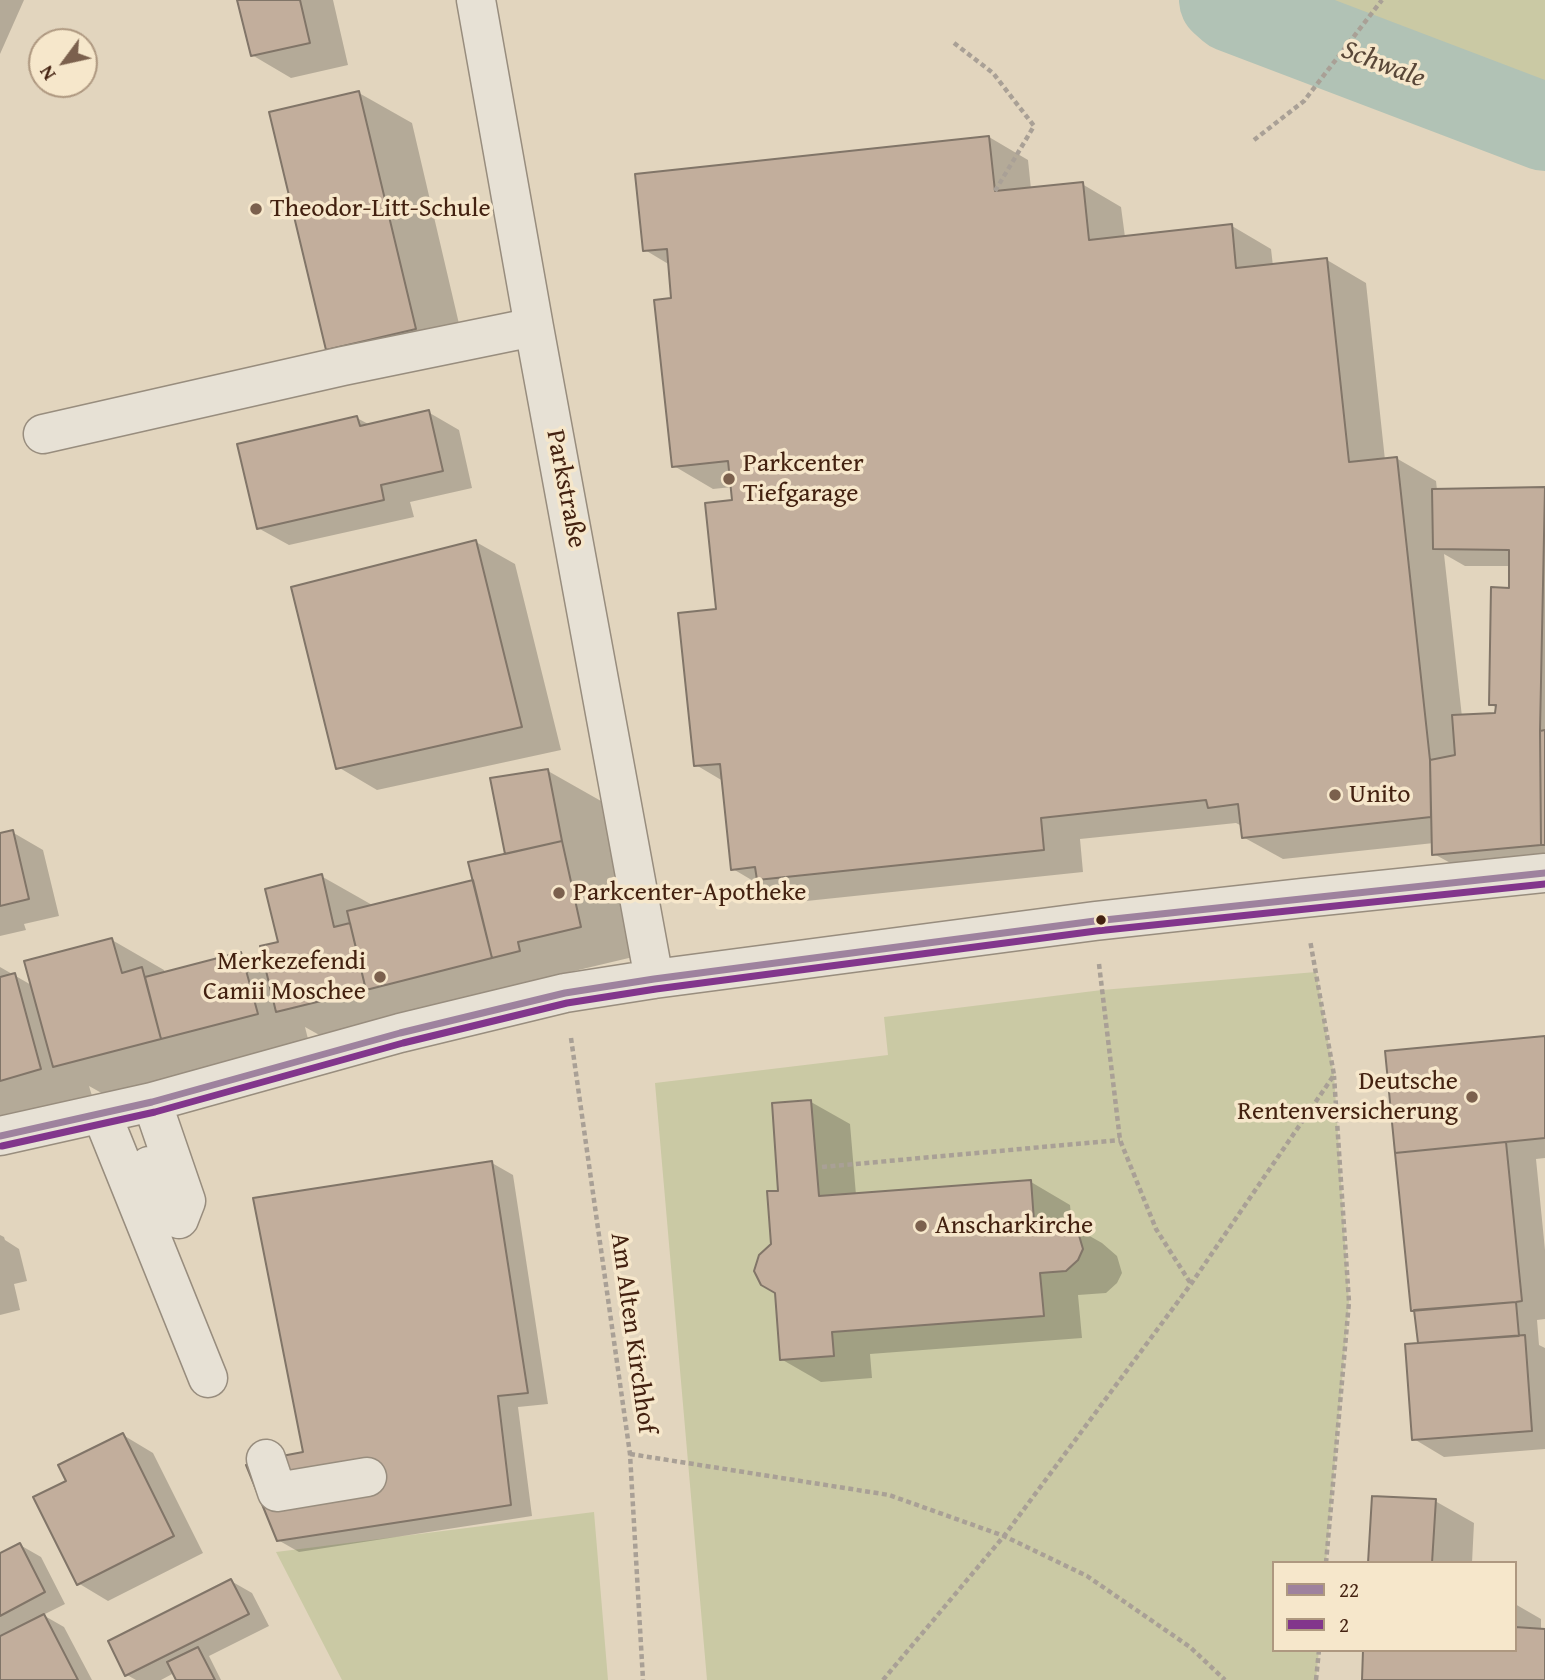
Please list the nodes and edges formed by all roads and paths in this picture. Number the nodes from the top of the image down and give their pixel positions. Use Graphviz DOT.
graph roads {
  1 [pos="476,0"];
  2 [pos="1382,0"];
  3 [pos="954,43"];
  4 [pos="1254,140"];
  5 [pos="995,191"];
  6 [pos="534,327"];
  7 [pos="43,434"];
  8 [pos="1545,873"];
  9 [pos="1303,898"];
  10 [pos="1095,921"];
  11 [pos="654,979"];
  12 [pos="565,993"];
  13 [pos="1334,1075"];
  14 [pos="127,1108"];
  15 [pos="0,1136"];
  16 [pos="1120,1140"];
  17 [pos="822,1167"];
  18 [pos="1191,1284"];
  19 [pos="208,1378"];
  20 [pos="630,1454"];
  21 [pos="266,1458"];
  22 [pos="367,1476"];
  23 [pos="1004,1536"];
  24 [pos="1326,1561"];
  25 [pos="1319,1652"];
  26 [pos="643,1680"];
  27 [pos="883,1680"];
  28 [pos="1225,1680"];
  29 [pos="1316,1680"];
  1 -- 6 [label="street, Parkstraße"];
  2 -- 4 [label="path"];
  3 -- 5 [label="path"];
  6 -- 7 [label="street"];
  6 -- 11 [label="street, Parkstraße"];
  8 -- 9 [label="street"];
  9 -- 10 [label="street"];
  9 -- 13 [label="path"];
  10 -- 11 [label="street"];
  10 -- 16 [label="path"];
  11 -- 12 [label="street"];
  12 -- 14 [label="street"];
  12 -- 20 [label="path, Am Alten Kirchhof"];
  13 -- 18 [label="path"];
  13 -- 24 [label="path"];
  14 -- 15 [label="street"];
  14 -- 19 [label="street"];
  16 -- 17 [label="path"];
  16 -- 18 [label="path"];
  18 -- 23 [label="path"];
  20 -- 23 [label="path"];
  20 -- 26 [label="path, Am Alten Kirchhof"];
  21 -- 22 [label="street"];
  23 -- 27 [label="path"];
  23 -- 28 [label="path"];
  25 -- 29 [label="path"];
}
